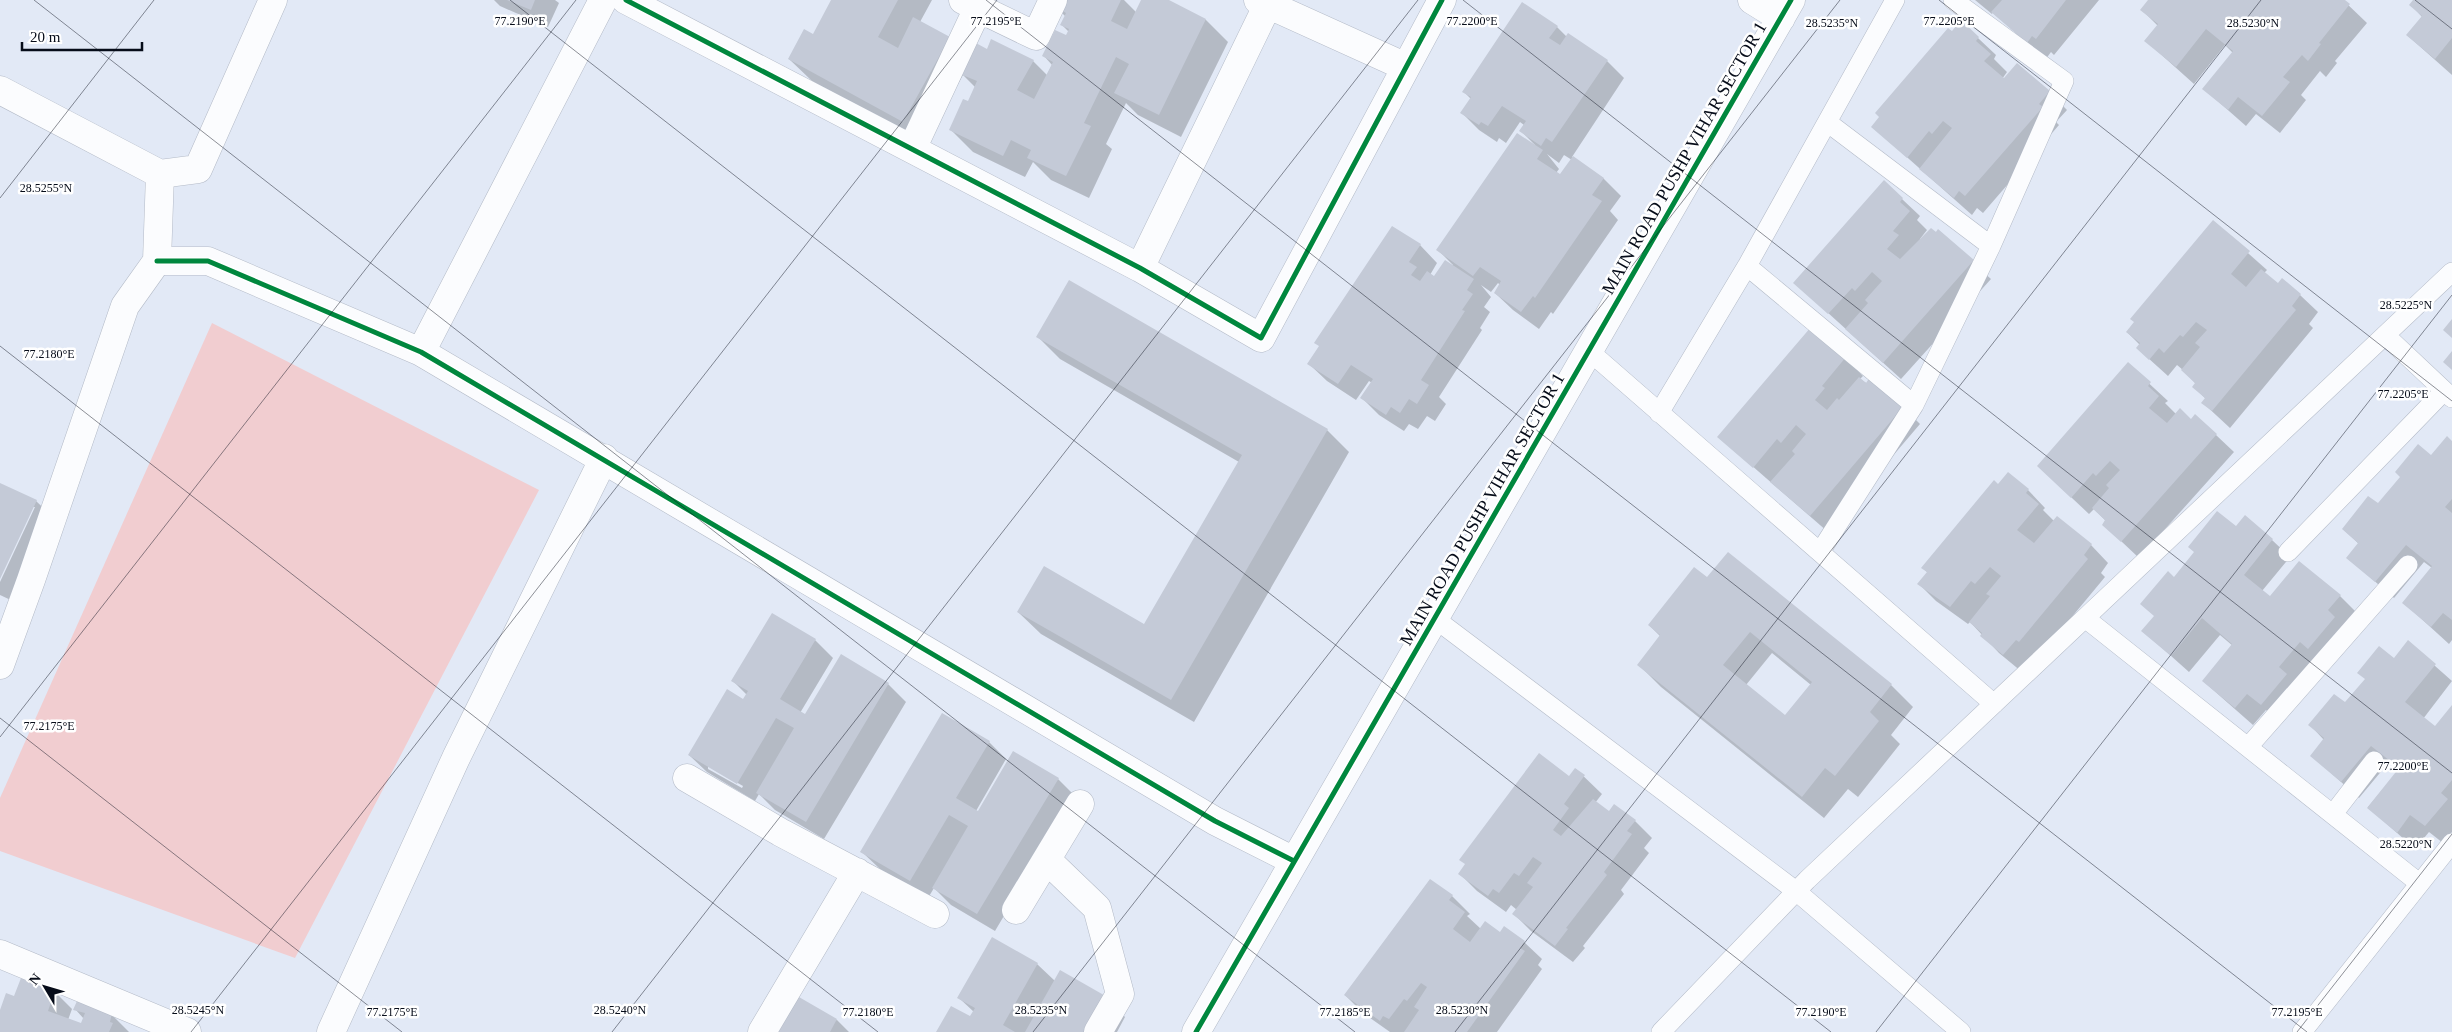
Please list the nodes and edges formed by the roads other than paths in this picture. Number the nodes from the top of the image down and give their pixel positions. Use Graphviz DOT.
graph roads {
  1 [pos="273,0"];
  2 [pos="603,0"];
  3 [pos="626,0"];
  4 [pos="1053,0"];
  5 [pos="1442,0"];
  6 [pos="1752,0"];
  7 [pos="1895,0"];
  8 [pos="1953,0"];
  9 [pos="1265,1"];
  10 [pos="970,4"];
  11 [pos="1786,9"];
  12 [pos="1406,68"];
  13 [pos="0,90"];
  14 [pos="1827,122"];
  15 [pos="912,149"];
  16 [pos="160,174"];
  17 [pos="1991,246"];
  18 [pos="157,261"];
  19 [pos="1747,266"];
  20 [pos="1140,268"];
  21 [pos="2452,272"];
  22 [pos="2385,335"];
  23 [pos="1589,351"];
  24 [pos="421,352"];
  25 [pos="2448,395"];
  26 [pos="1914,406"];
  27 [pos="1659,413"];
  28 [pos="604,458"];
  29 [pos="1820,552"];
  30 [pos="2288,552"];
  31 [pos="2408,566"];
  32 [pos="1434,618"];
  33 [pos="2085,618"];
  34 [pos="0,665"];
  35 [pos="1994,704"];
  36 [pos="2248,747"];
  37 [pos="2374,761"];
  38 [pos="688,778"];
  39 [pos="1080,804"];
  40 [pos="2333,814"];
  41 [pos="2452,843"];
  42 [pos="1047,860"];
  43 [pos="1294,861"];
  44 [pos="857,872"];
  45 [pos="2419,883"];
  46 [pos="1796,891"];
  47 [pos="1016,910"];
  48 [pos="935,914"];
  49 [pos="0,954"];
  50 [pos="339,1028"];
  51 [pos="187,1032"];
  52 [pos="762,1032"];
  53 [pos="1098,1032"];
  54 [pos="1196,1032"];
  55 [pos="1661,1032"];
  56 [pos="1961,1032"];
  57 [pos="2302,1032"];
  1 -- 16 [label="street"];
  2 -- 24 [label="street"];
  3 -- 15 [label="street"];
  4 -- 10 [label="street"];
  5 -- 12 [label="street"];
  6 -- 11 [label="street"];
  7 -- 14 [label="lane"];
  8 -- 17 [label="lane"];
  9 -- 12 [label="street"];
  9 -- 20 [label="street"];
  10 -- 15 [label="street"];
  11 -- 23 [label="street, MAIN ROAD PUSHP VIHAR SECTOR 1"];
  12 -- 20 [label="street"];
  13 -- 16 [label="street"];
  14 -- 17 [label="lane"];
  14 -- 19 [label="lane"];
  15 -- 20 [label="street"];
  16 -- 18 [label="street"];
  17 -- 26 [label="lane"];
  18 -- 24 [label="street"];
  18 -- 34 [label="street"];
  19 -- 26 [label="lane"];
  19 -- 27 [label="lane"];
  21 -- 22 [label="lane"];
  22 -- 25 [label="lane"];
  22 -- 33 [label="lane"];
  23 -- 27 [label="lane"];
  23 -- 32 [label="street, MAIN ROAD PUSHP VIHAR SECTOR 1"];
  24 -- 28 [label="street"];
  25 -- 30 [label="lane"];
  26 -- 29 [label="lane"];
  27 -- 29 [label="lane"];
  28 -- 43 [label="street"];
  28 -- 50 [label="street"];
  29 -- 35 [label="lane"];
  31 -- 36 [label="lane"];
  32 -- 43 [label="street, MAIN ROAD PUSHP VIHAR SECTOR 1"];
  32 -- 46 [label="lane"];
  33 -- 35 [label="lane"];
  33 -- 36 [label="lane"];
  35 -- 46 [label="lane"];
  36 -- 40 [label="lane"];
  37 -- 40 [label="lane"];
  38 -- 44 [label="street"];
  39 -- 42 [label="street"];
  40 -- 45 [label="lane"];
  41 -- 45 [label="lane"];
  42 -- 47 [label="street"];
  42 -- 53 [label="street"];
  43 -- 54 [label="street, MAIN ROAD PUSHP VIHAR SECTOR 1"];
  44 -- 48 [label="street"];
  44 -- 52 [label="street"];
  45 -- 57 [label="lane"];
  46 -- 55 [label="lane"];
  46 -- 56 [label="lane"];
  49 -- 51 [label="street"];
}
